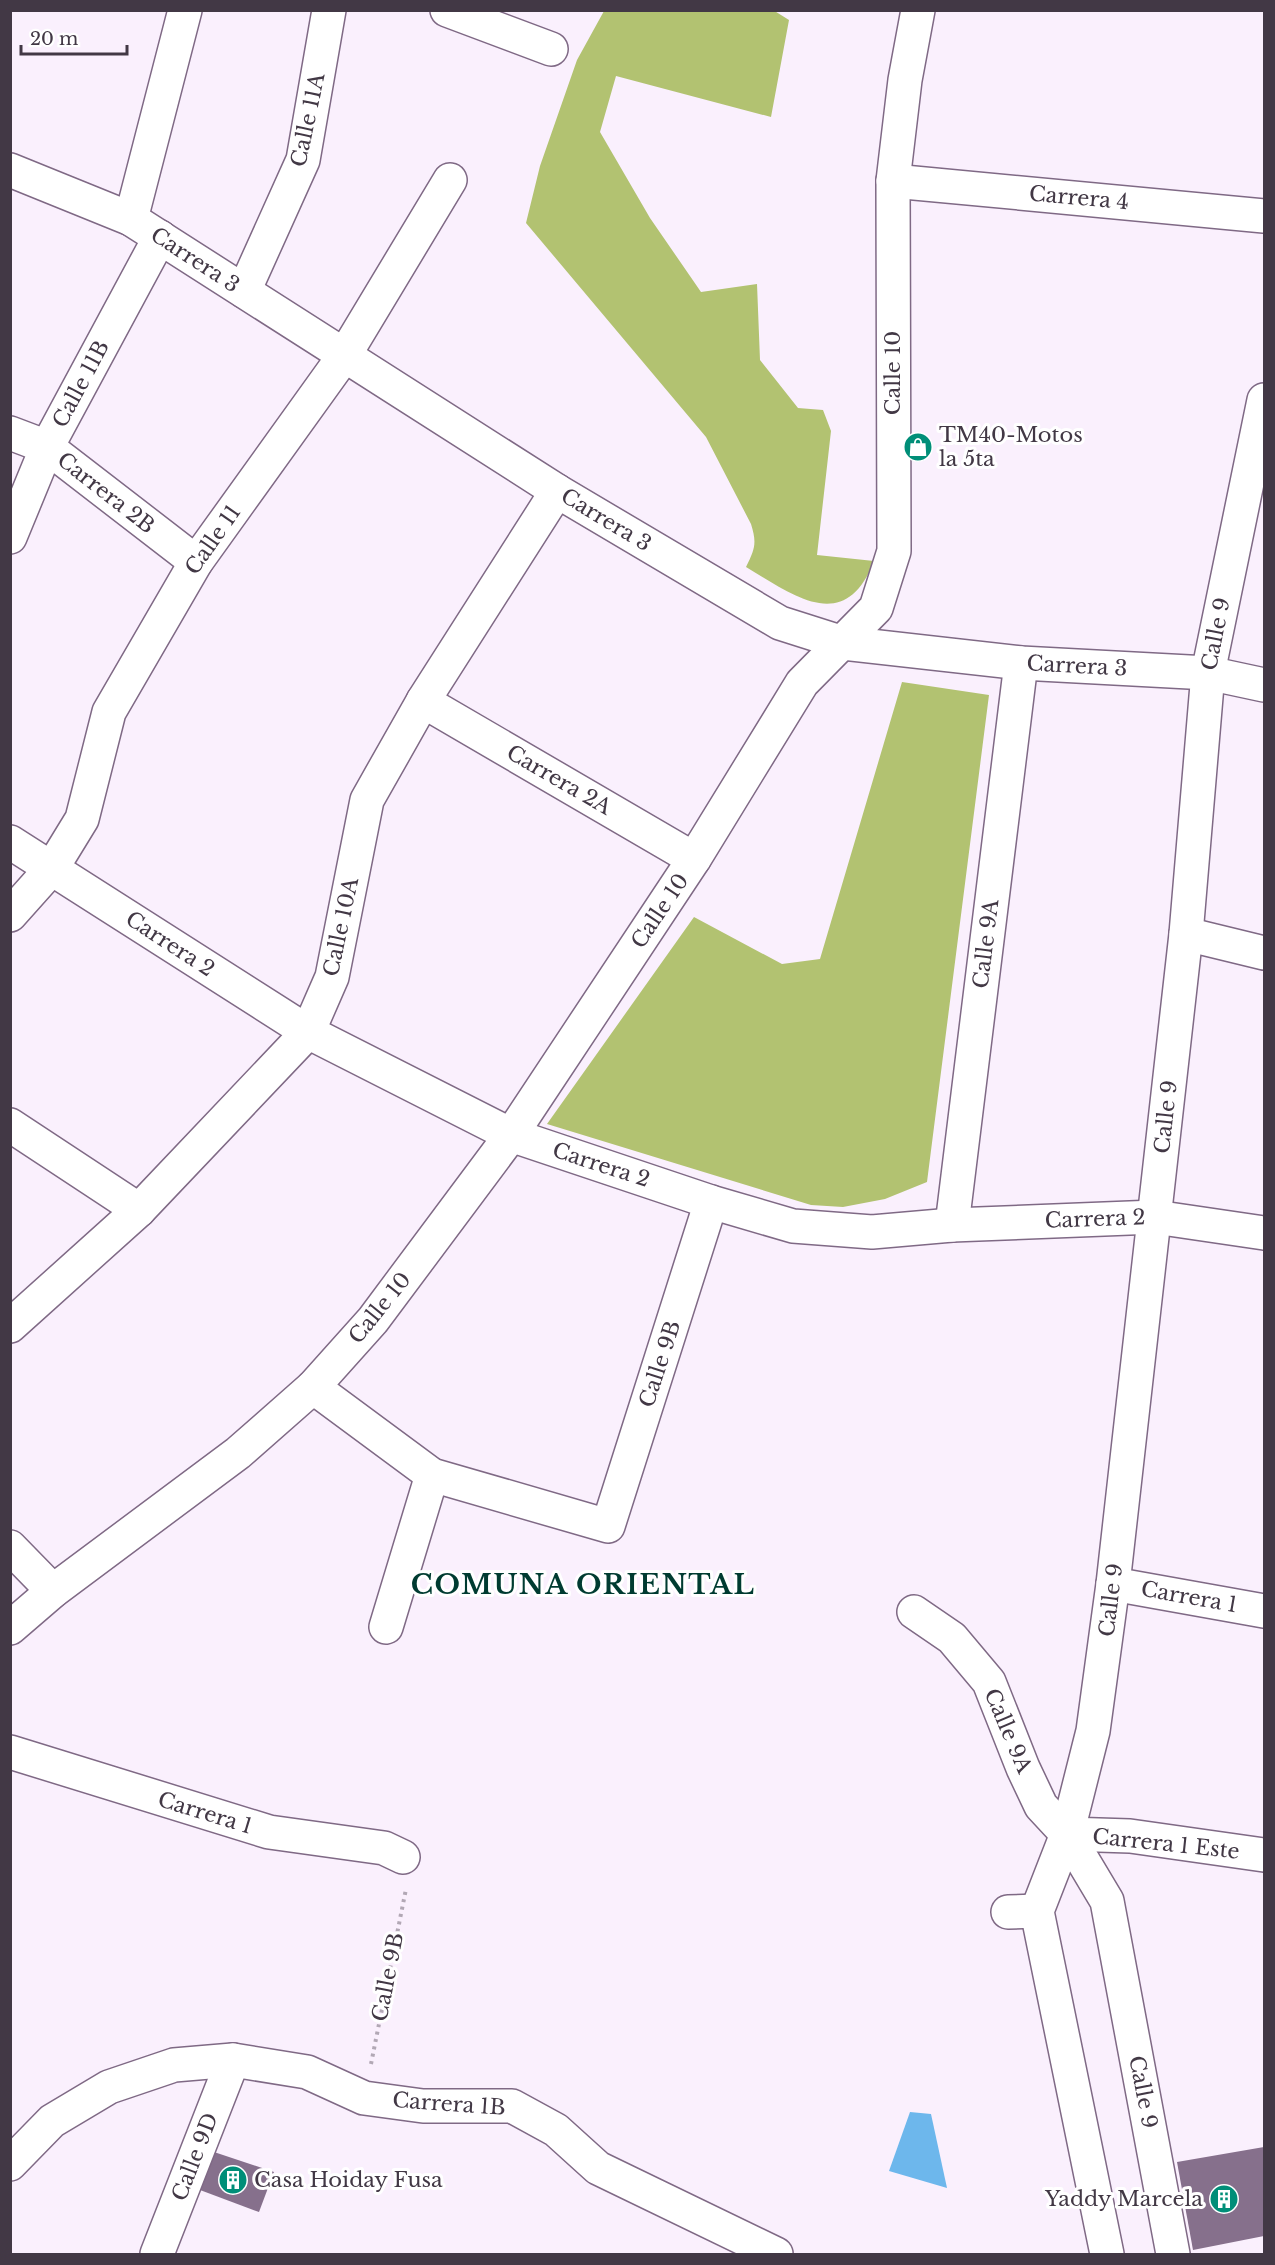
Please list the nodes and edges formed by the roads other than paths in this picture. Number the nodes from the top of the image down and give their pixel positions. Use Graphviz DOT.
graph roads {
  1 [pos="184,10"];
  2 [pos="329,10"];
  3 [pos="447,10"];
  4 [pos="918,10"];
  5 [pos="551,49"];
  6 [pos="10,170"];
  7 [pos="450,180"];
  8 [pos="893,181"];
  9 [pos="1264,216"];
  10 [pos="131,219"];
  11 [pos="160,237"];
  12 [pos="244,291"];
  13 [pos="344,357"];
  14 [pos="1264,400"];
  15 [pos="10,433"];
  16 [pos="47,447"];
  17 [pos="557,491"];
  18 [pos="10,537"];
  19 [pos="196,562"];
  20 [pos="843,643"];
  21 [pos="1021,663"];
  22 [pos="1208,673"];
  23 [pos="1264,685"];
  24 [pos="423,701"];
  25 [pos="10,842"];
  26 [pos="694,859"];
  27 [pos="51,868"];
  28 [pos="10,915"];
  29 [pos="1186,934"];
  30 [pos="1264,953"];
  31 [pos="308,1032"];
  32 [pos="10,1125"];
  33 [pos="511,1135"];
  34 [pos="711,1202"];
  35 [pos="139,1210"];
  36 [pos="1155,1217"];
  37 [pos="952,1225"];
  38 [pos="1264,1233"];
  39 [pos="10,1326"];
  40 [pos="313,1387"];
  41 [pos="432,1475"];
  42 [pos="10,1547"];
  43 [pos="1113,1584"];
  44 [pos="53,1591"];
  45 [pos="1264,1611"];
  46 [pos="914,1612"];
  47 [pos="386,1627"];
  48 [pos="10,1628"];
  49 [pos="10,1752"];
  50 [pos="1066,1834"];
  51 [pos="1264,1855"];
  52 [pos="404,1857"];
  53 [pos="233,2060"];
  54 [pos="10,2164"];
  55 [pos="157,2254"];
  56 [pos="776,2254"];
  57 [pos="1107,2254"];
  58 [pos="1173,2254"];
  1 -- 10 [label="street"];
  2 -- 12 [label="street, Calle 11A"];
  3 -- 5 [label="street"];
  4 -- 8 [label="street, Calle 10"];
  6 -- 10 [label="street, Carrera 3"];
  7 -- 13 [label="street, Calle 11"];
  8 -- 9 [label="street, Carrera 4"];
  8 -- 20 [label="street, Calle 10"];
  10 -- 11 [label="street, Carrera 3"];
  11 -- 12 [label="street, Carrera 3"];
  11 -- 16 [label="street, Calle 11B"];
  12 -- 13 [label="street, Carrera 3"];
  13 -- 17 [label="street, Carrera 3"];
  13 -- 19 [label="street, Calle 11"];
  14 -- 22 [label="street, Calle 9"];
  15 -- 16 [label="street, Carrera 2B"];
  16 -- 18 [label="street, Calle 11B"];
  16 -- 19 [label="street, Carrera 2B"];
  17 -- 20 [label="street, Carrera 3"];
  17 -- 24 [label="street, Calle 10A"];
  19 -- 27 [label="street, Calle 11"];
  20 -- 21 [label="street, Carrera 3"];
  20 -- 26 [label="street, Calle 10"];
  21 -- 22 [label="street, Carrera 3"];
  21 -- 37 [label="street, Calle 9A"];
  22 -- 23 [label="street, Carrera 3"];
  22 -- 29 [label="street, Calle 9"];
  24 -- 26 [label="street, Carrera 2A"];
  24 -- 31 [label="street, Calle 10A"];
  25 -- 27 [label="street, Carrera 2"];
  26 -- 33 [label="street, Calle 10"];
  27 -- 28 [label="street, Calle 11"];
  27 -- 31 [label="street, Carrera 2"];
  29 -- 30 [label="street"];
  29 -- 36 [label="street, Calle 9"];
  31 -- 33 [label="street, Carrera 2"];
  31 -- 35 [label="street, Calle 10A"];
  32 -- 35 [label="street"];
  33 -- 34 [label="street, Carrera 2"];
  33 -- 40 [label="street, Calle 10"];
  34 -- 37 [label="street, Carrera 2"];
  34 -- 41 [label="street, Calle 9B"];
  35 -- 39 [label="street, Calle 10A"];
  36 -- 37 [label="street, Carrera 2"];
  36 -- 38 [label="street, Carrera 2"];
  36 -- 43 [label="street, Calle 9"];
  40 -- 41 [label="street"];
  40 -- 44 [label="street, Calle 10"];
  41 -- 47 [label="street"];
  42 -- 44 [label="street"];
  43 -- 45 [label="street, Carrera 1"];
  43 -- 50 [label="street, Calle 9"];
  44 -- 48 [label="street, Calle 10"];
  46 -- 50 [label="street, Calle 9A"];
  49 -- 52 [label="street, Carrera 1"];
  50 -- 51 [label="street, Carrera 1 Este"];
  50 -- 57 [label="street, Calle 9"];
  50 -- 58 [label="street, Calle 9"];
  53 -- 54 [label="street, Carrera 1B"];
  53 -- 55 [label="street, Calle 9D"];
  53 -- 56 [label="street, Carrera 1B"];
}
